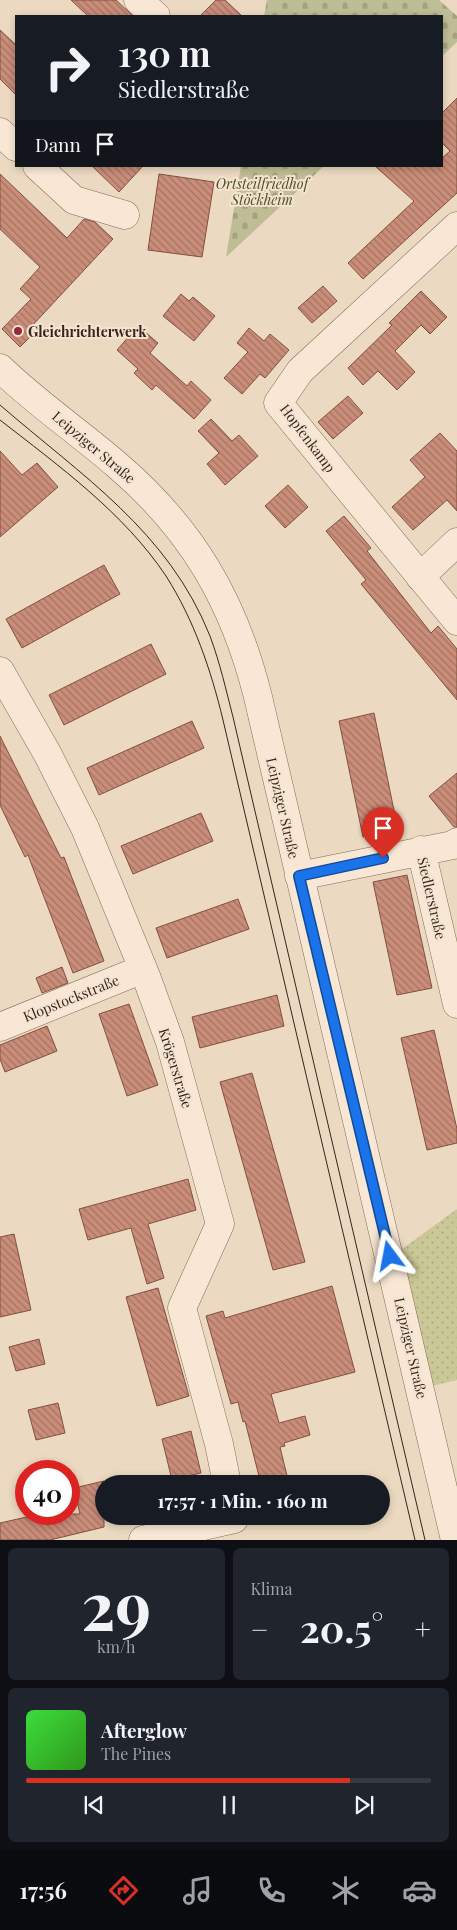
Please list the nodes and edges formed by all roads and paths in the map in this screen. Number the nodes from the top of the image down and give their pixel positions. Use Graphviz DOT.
graph roads {
  1 [pos="138,0"];
  2 [pos="155,15"];
  3 [pos="0,132"];
  4 [pos="15,146"];
  5 [pos="38,167"];
  6 [pos="125,215"];
  7 [pos="457,226"];
  8 [pos="2,376"];
  9 [pos="457,542"];
  10 [pos="420,577"];
  11 [pos="457,621"];
  12 [pos="0,671"];
  13 [pos="457,842"];
  14 [pos="421,850"];
  15 [pos="299,876"];
  16 [pos="143,969"];
  17 [pos="457,1004"];
  18 [pos="0,1027"];
  19 [pos="225,1475"];
  20 [pos="235,1525"];
  21 [pos="455,1533"];
  22 [pos="143,1540"];
  1 -- 2 [label="street"];
  3 -- 4 [label="street"];
  5 -- 6 [label="street"];
  7 -- 10 [label="street, Hopfenkamp"];
  8 -- 15 [label="street, Leipziger Straße"];
  9 -- 10 [label="street"];
  10 -- 11 [label="street, Hopfenkamp"];
  12 -- 16 [label="street, Krögerstraße"];
  13 -- 14 [label="street, Siedlerstraße"];
  14 -- 15 [label="street, Siedlerstraße"];
  14 -- 17 [label="street, Siedlerstraße"];
  15 -- 21 [label="street, Leipziger Straße"];
  16 -- 18 [label="street, Klopstockstraße"];
  16 -- 19 [label="street, Krögerstraße"];
  20 -- 22 [label="street"];
}
